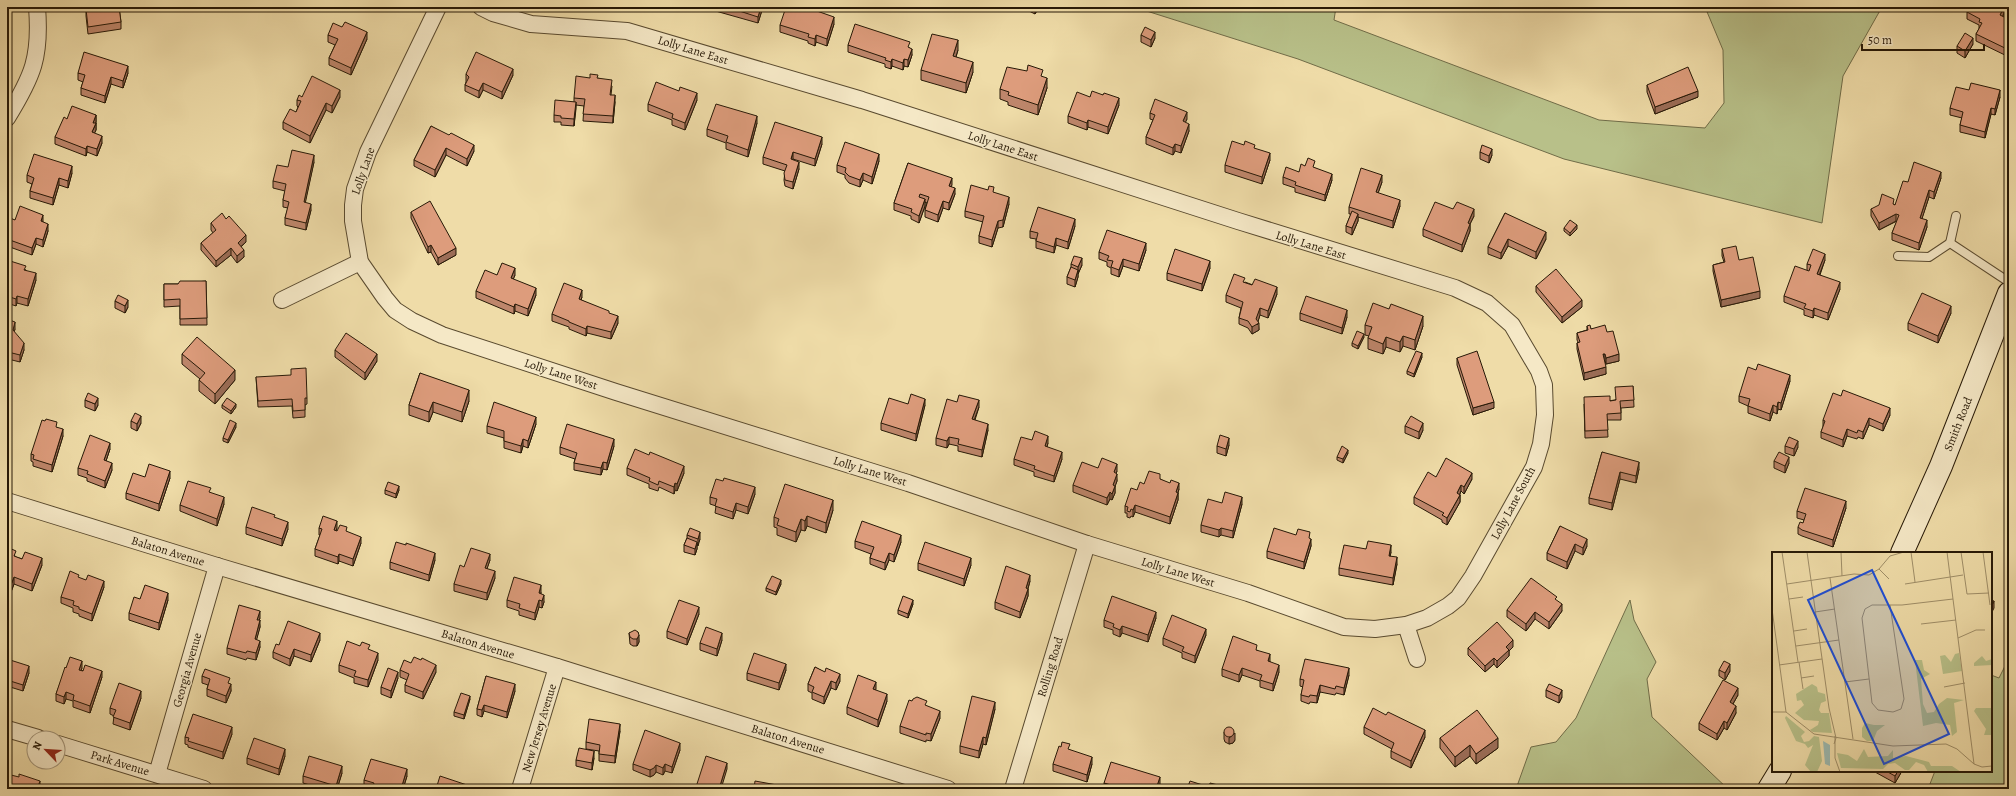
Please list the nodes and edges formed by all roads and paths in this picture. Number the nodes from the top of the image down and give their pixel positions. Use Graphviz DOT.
graph roads {
  1 [pos="37,7"];
  2 [pos="438,7"];
  3 [pos="481,7"];
  4 [pos="7,118"];
  5 [pos="1956,216"];
  6 [pos="1950,243"];
  7 [pos="1898,256"];
  8 [pos="360,262"];
  9 [pos="2009,282"];
  10 [pos="2009,293"];
  11 [pos="282,300"];
  12 [pos="1512,325"];
  13 [pos="7,501"];
  14 [pos="1087,544"];
  15 [pos="1902,552"];
  16 [pos="217,566"];
  17 [pos="1406,625"];
  18 [pos="1417,659"];
  19 [pos="557,667"];
  20 [pos="7,729"];
  21 [pos="26,735"];
  22 [pos="66,746"];
  23 [pos="1779,772"];
  24 [pos="157,774"];
  25 [pos="204,789"];
  26 [pos="520,789"];
  27 [pos="948,789"];
  28 [pos="1013,789"];
  29 [pos="1769,789"];
  1 -- 4 [label="street"];
  2 -- 8 [label="street, Lolly Lane"];
  3 -- 12 [label="street, Lolly Lane East"];
  5 -- 6 [label="lane"];
  6 -- 7 [label="lane"];
  6 -- 9 [label="lane"];
  8 -- 11 [label="street"];
  8 -- 14 [label="street, Lolly Lane West"];
  10 -- 15 [label="street, Smith Road"];
  12 -- 17 [label="street, Lolly Lane South"];
  13 -- 16 [label="street, Balaton Avenue"];
  14 -- 17 [label="street, Lolly Lane West"];
  14 -- 28 [label="street, Rolling Road"];
  16 -- 19 [label="street, Balaton Avenue"];
  16 -- 24 [label="street, Georgia Avenue"];
  17 -- 18 [label="street"];
  19 -- 26 [label="street, New Jersey Avenue"];
  19 -- 27 [label="street, Balaton Avenue"];
  20 -- 21 [label="street"];
  22 -- 24 [label="street, Park Avenue"];
  23 -- 29 [label="street"];
  24 -- 25 [label="street, Park Avenue"];
}
